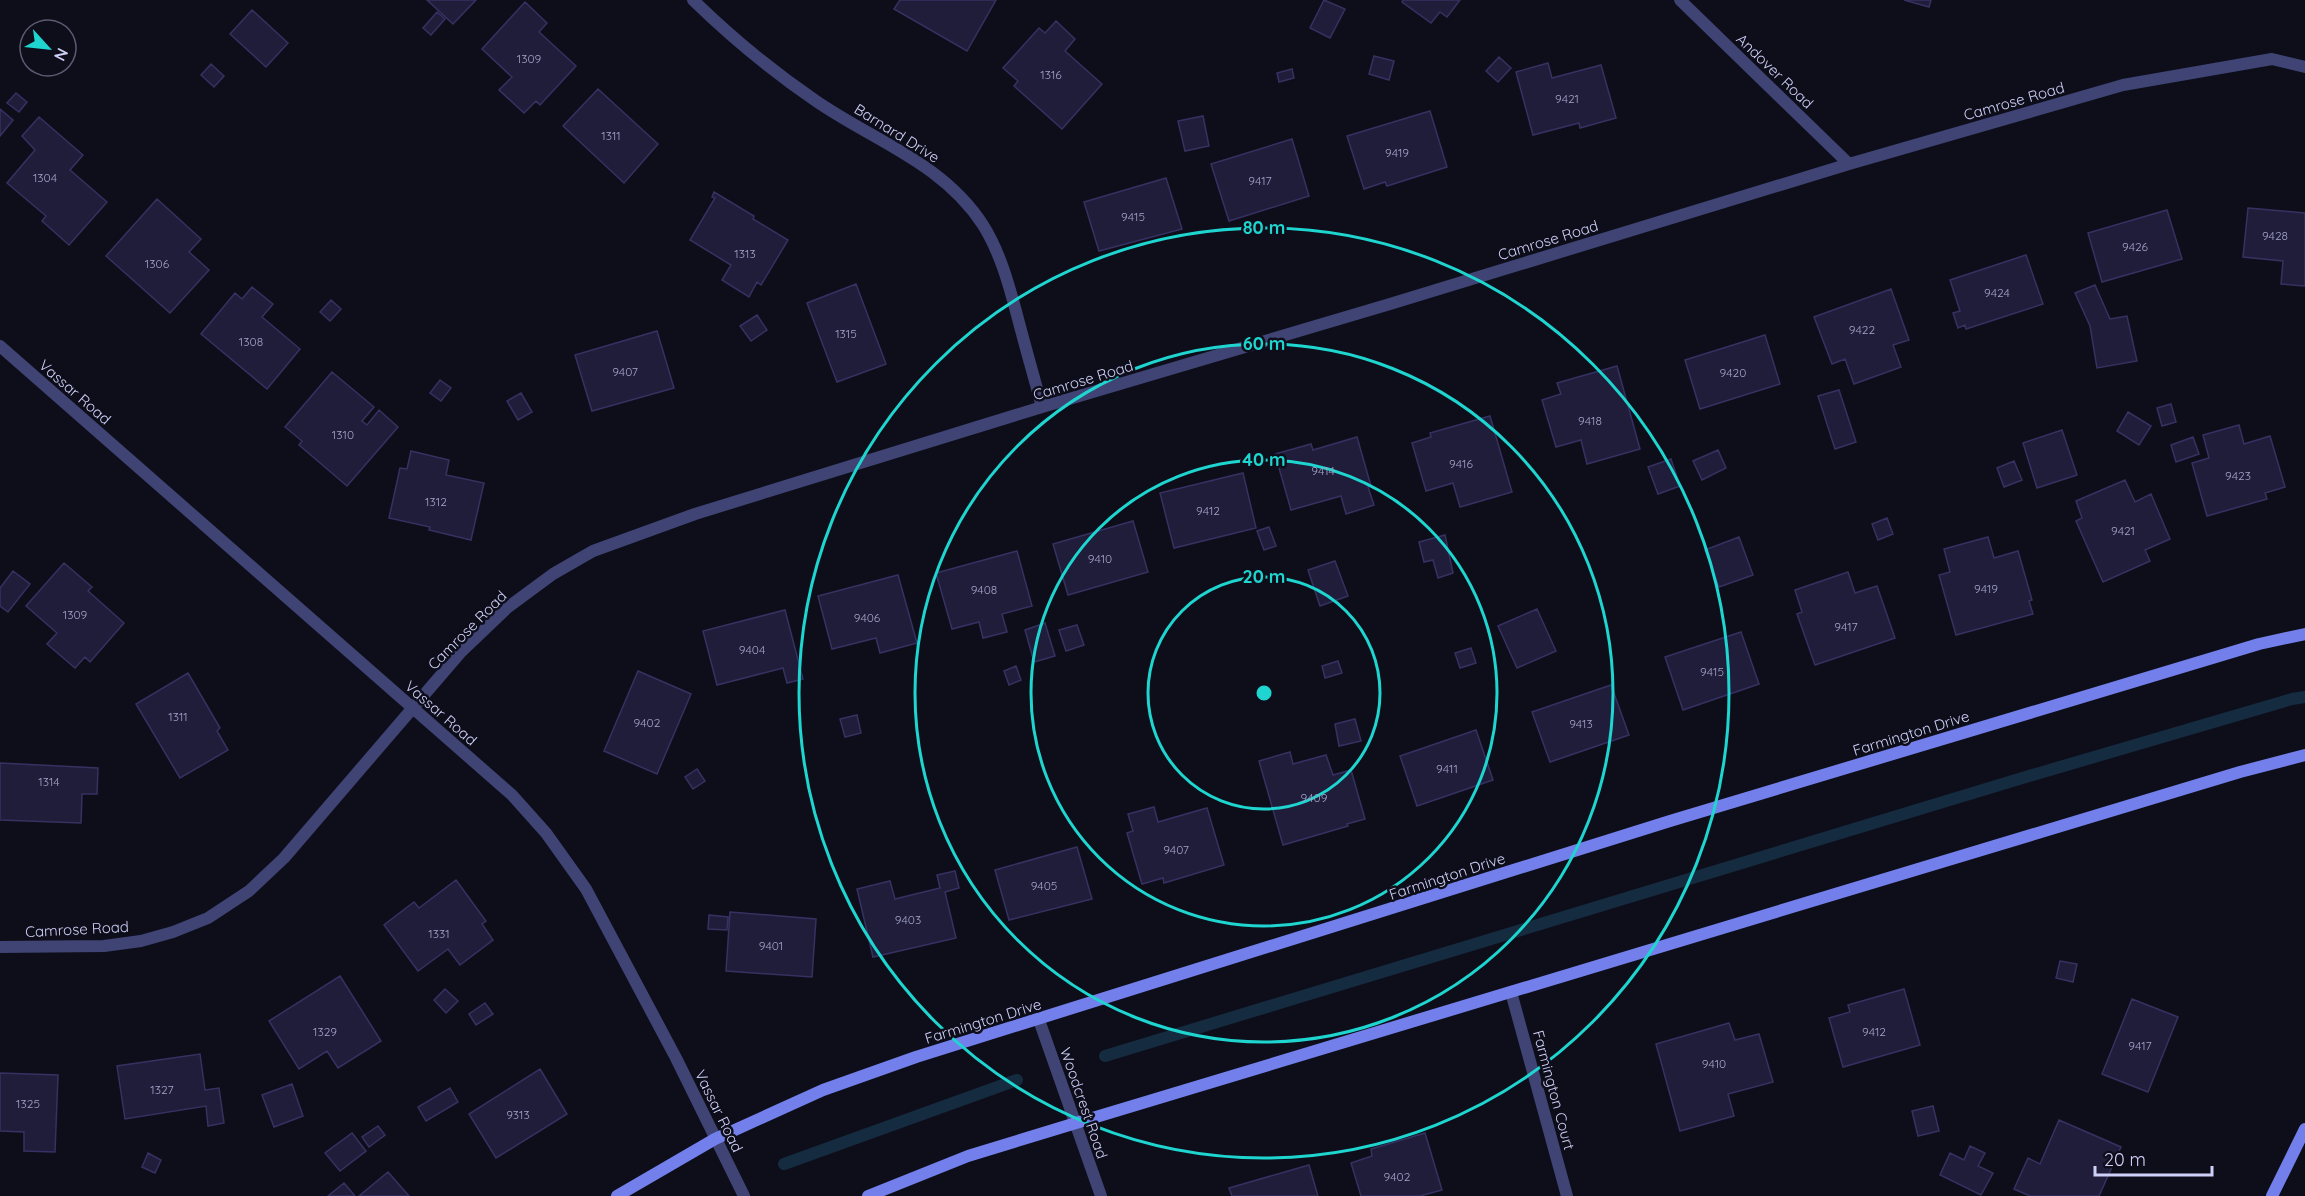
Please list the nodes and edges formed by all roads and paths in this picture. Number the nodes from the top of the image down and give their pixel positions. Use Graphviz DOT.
graph roads {
  1 [pos="693,0"];
  2 [pos="1680,0"];
  3 [pos="2305,67"];
  4 [pos="1849,164"];
  5 [pos="0,346"];
  6 [pos="1042,407"];
  7 [pos="2305,634"];
  8 [pos="414,709"];
  9 [pos="2305,755"];
  10 [pos="0,947"];
  11 [pos="1511,992"];
  12 [pos="1039,1020"];
  13 [pos="1076,1123"];
  14 [pos="2305,1130"];
  15 [pos="716,1138"];
  16 [pos="617,1196"];
  17 [pos="744,1196"];
  18 [pos="868,1196"];
  19 [pos="1101,1196"];
  20 [pos="1567,1196"];
  21 [pos="2272,1196"];
  1 -- 6 [label="street, Barnard Drive"];
  2 -- 4 [label="street, Andover Road"];
  3 -- 4 [label="street, Camrose Road"];
  4 -- 6 [label="street, Camrose Road"];
  5 -- 8 [label="street, Vassar Road"];
  6 -- 8 [label="street, Camrose Road"];
  7 -- 12 [label="street, Farmington Drive"];
  8 -- 10 [label="street, Camrose Road"];
  8 -- 15 [label="street, Vassar Road"];
  9 -- 11 [label="street"];
  11 -- 13 [label="street"];
  11 -- 20 [label="street, Farmington Court"];
  12 -- 13 [label="street, Woodcrest Road"];
  12 -- 15 [label="street, Farmington Drive"];
  13 -- 18 [label="street"];
  13 -- 19 [label="street, Woodcrest Road"];
  14 -- 21 [label="street"];
  15 -- 16 [label="street, Farmington Drive"];
  15 -- 17 [label="street, Vassar Road"];
}
